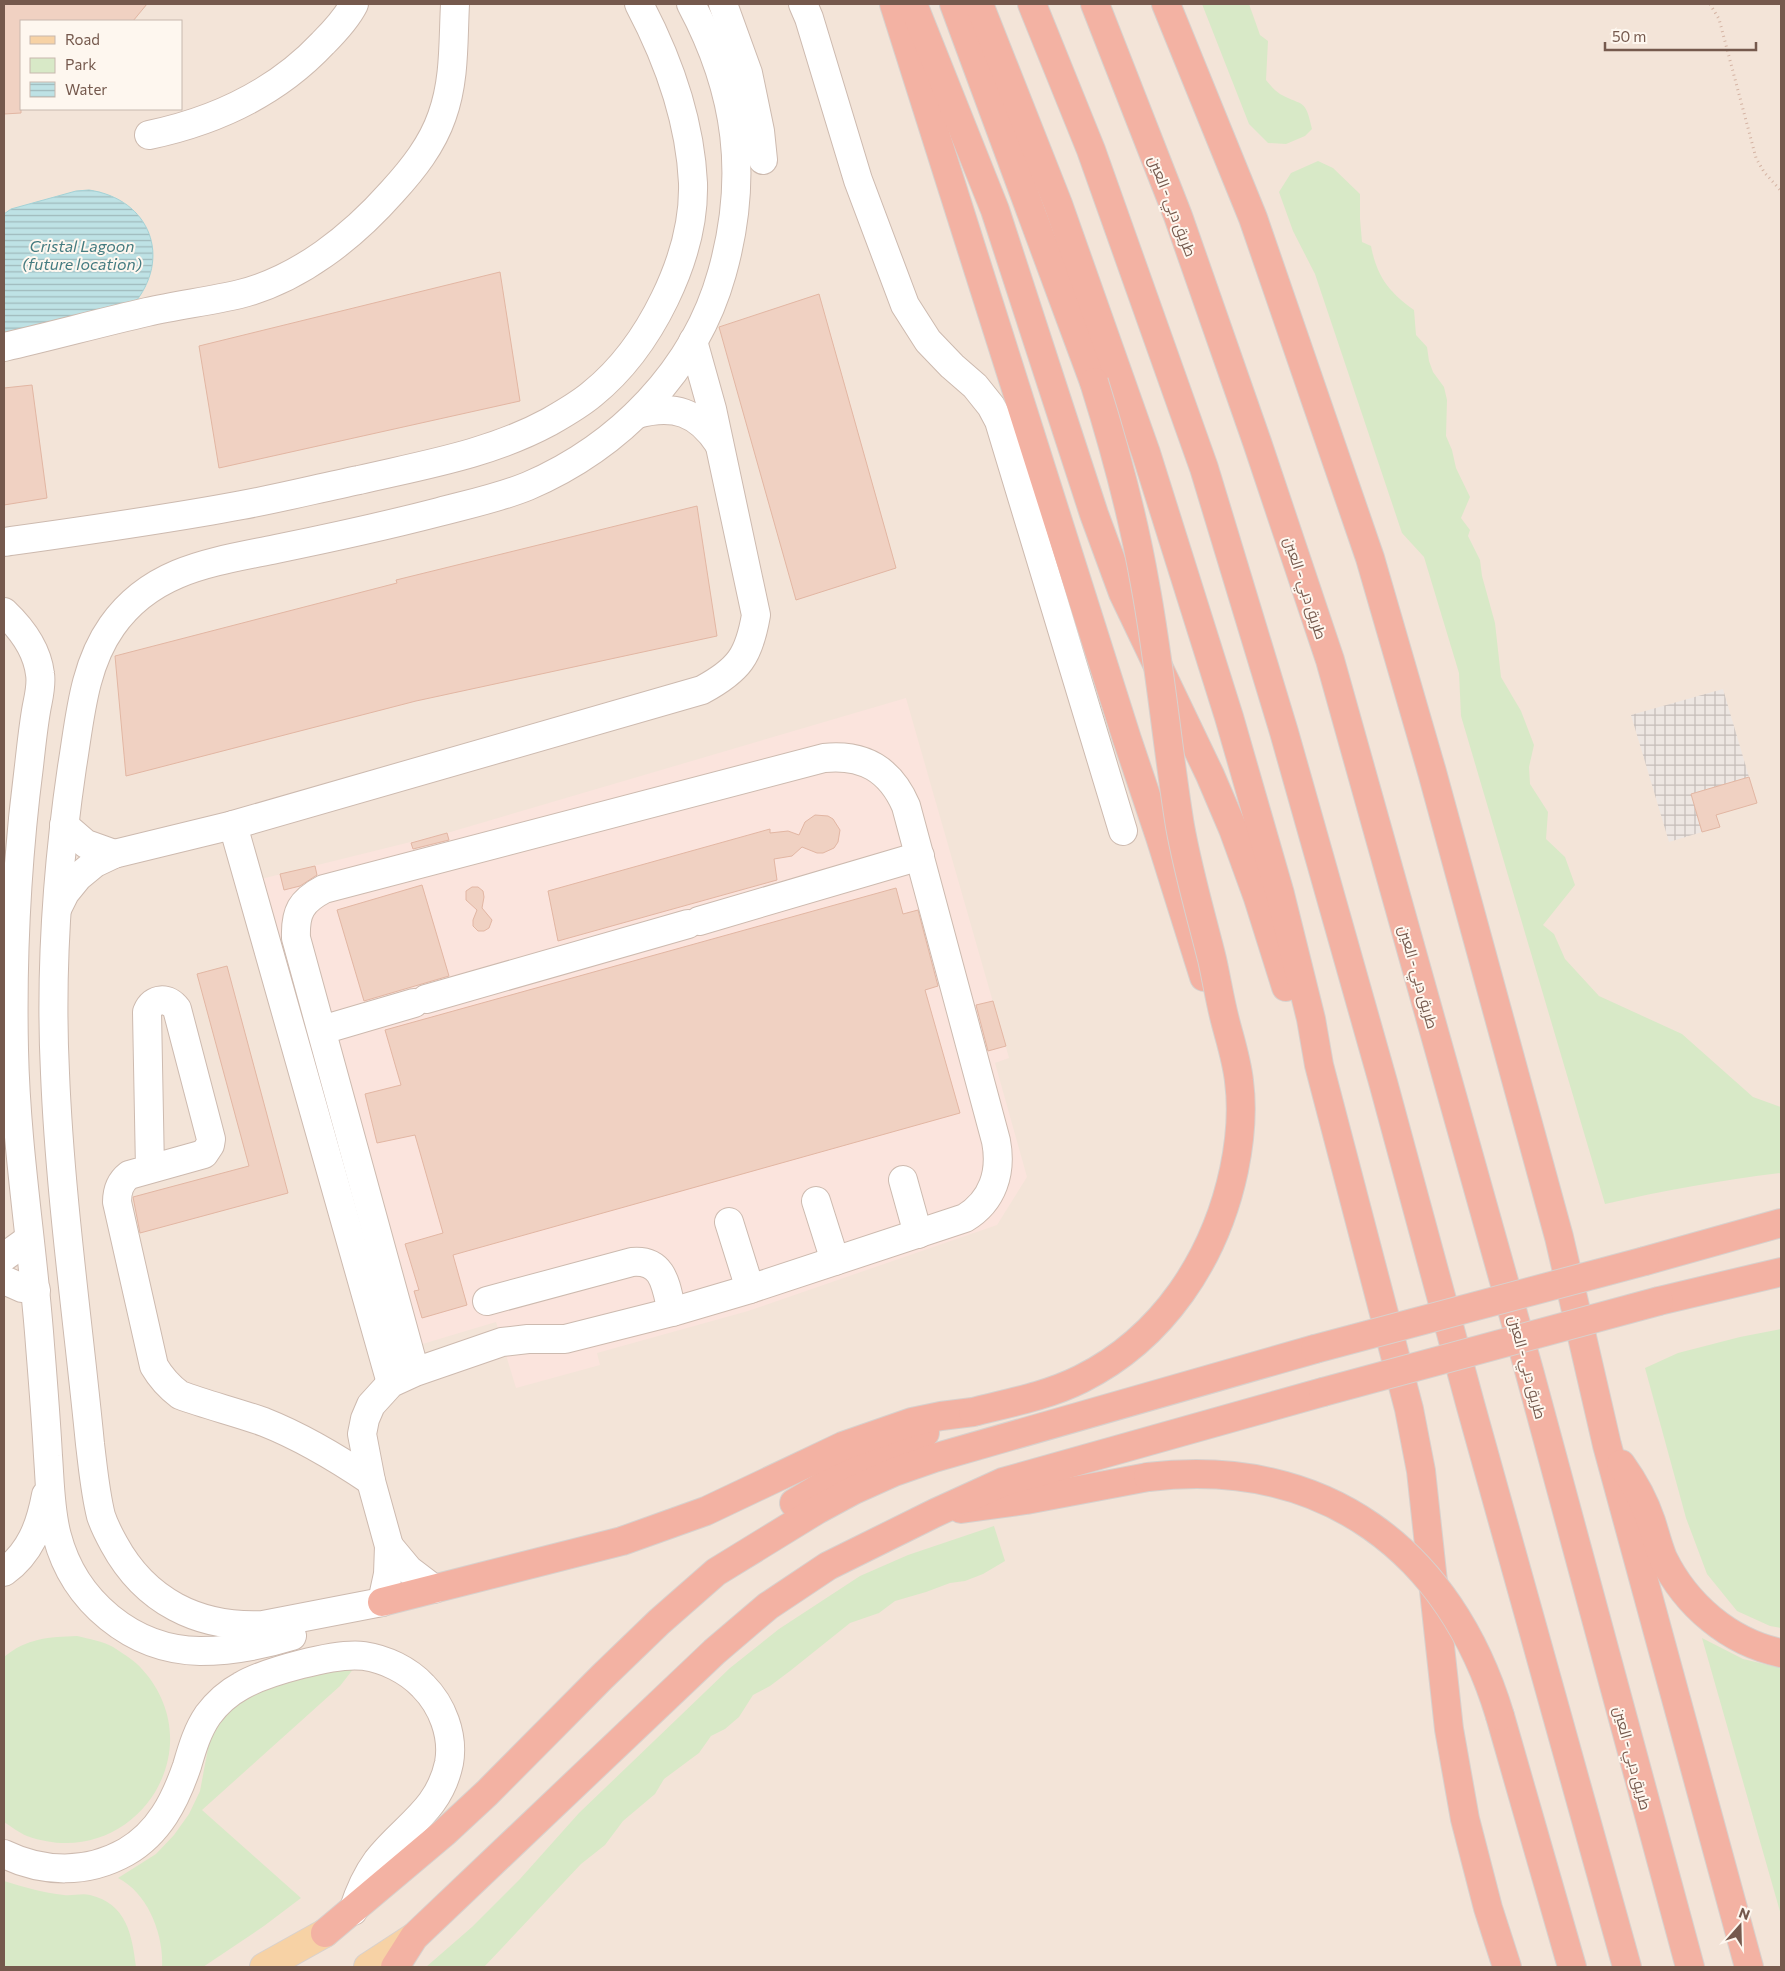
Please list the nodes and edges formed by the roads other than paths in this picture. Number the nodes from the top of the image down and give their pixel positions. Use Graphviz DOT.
graph roads {
  1 [pos="354,4"];
  2 [pos="454,4"];
  3 [pos="640,4"];
  4 [pos="691,4"];
  5 [pos="723,4"];
  6 [pos="803,4"];
  7 [pos="894,4"];
  8 [pos="913,4"];
  9 [pos="954,4"];
  10 [pos="979,4"];
  11 [pos="1032,4"];
  12 [pos="1094,4"];
  13 [pos="1169,7"];
  14 [pos="149,135"];
  15 [pos="763,160"];
  16 [pos="694,341"];
  17 [pos="4,347"];
  18 [pos="637,414"];
  19 [pos="719,444"];
  20 [pos="4,542"];
  21 [pos="4,612"];
  22 [pos="64,825"];
  23 [pos="233,825"];
  24 [pos="1123,831"];
  25 [pos="114,854"];
  26 [pos="920,856"];
  27 [pos="12,871"];
  28 [pos="56,913"];
  29 [pos="10,926"];
  30 [pos="1225,1022"];
  31 [pos="322,1030"];
  32 [pos="1319,1065"];
  33 [pos="150,1169"];
  34 [pos="903,1180"];
  35 [pos="816,1201"];
  36 [pos="729,1222"];
  37 [pos="1781,1223"];
  38 [pos="918,1234"];
  39 [pos="29,1239"];
  40 [pos="4,1257"];
  41 [pos="835,1261"];
  42 [pos="1781,1272"];
  43 [pos="4,1280"];
  44 [pos="750,1289"];
  45 [pos="36,1290"];
  46 [pos="487,1301"];
  47 [pos="672,1312"];
  48 [pos="403,1378"];
  49 [pos="973,1412"];
  50 [pos="1607,1445"];
  51 [pos="49,1474"];
  52 [pos="371,1481"];
  53 [pos="934,1512"];
  54 [pos="389,1546"];
  55 [pos="4,1572"];
  56 [pos="716,1572"];
  57 [pos="434,1589"];
  58 [pos="382,1602"];
  59 [pos="1781,1653"];
  60 [pos="4,1854"];
  61 [pos="353,1911"];
  62 [pos="325,1933"];
  63 [pos="414,1937"];
  64 [pos="264,1967"];
  65 [pos="298,1967"];
  66 [pos="368,1967"];
  67 [pos="395,1967"];
  68 [pos="1507,1967"];
  69 [pos="1572,1967"];
  70 [pos="1627,1967"];
  71 [pos="1690,1967"];
  72 [pos="1749,1967"];
  1 -- 14 [label="street"];
  2 -- 17 [label="street"];
  3 -- 20 [label="street"];
  4 -- 16 [label="street"];
  5 -- 15 [label="street"];
  6 -- 24 [label="street"];
  7 -- 30 [label="highway, bridge"];
  8 -- 32 [label="highway"];
  9 -- 30 [label="highway, bridge"];
  10 -- 32 [label="highway"];
  11 -- 70 [label="highway"];
  12 -- 71 [label="highway, طريق دبي - العين"];
  13 -- 50 [label="highway"];
  16 -- 18 [label="street"];
  16 -- 19 [label="street"];
  18 -- 19 [label="street"];
  18 -- 22 [label="street"];
  19 -- 23 [label="street"];
  21 -- 27 [label="street"];
  22 -- 25 [label="street"];
  22 -- 28 [label="street"];
  23 -- 25 [label="street"];
  23 -- 48 [label="street"];
  25 -- 28 [label="street"];
  26 -- 31 [label="street"];
  26 -- 31 [label="street"];
  26 -- 38 [label="street"];
  27 -- 29 [label="street"];
  28 -- 58 [label="street"];
  29 -- 39 [label="street"];
  30 -- 49 [label="highway, bridge"];
  31 -- 48 [label="street"];
  32 -- 68 [label="highway"];
  33 -- 33 [label="street"];
  33 -- 52 [label="street"];
  34 -- 38 [label="street"];
  35 -- 41 [label="street"];
  36 -- 44 [label="street"];
  37 -- 56 [label="highway, bridge"];
  38 -- 41 [label="street"];
  39 -- 40 [label="street"];
  39 -- 45 [label="street"];
  41 -- 44 [label="street"];
  42 -- 53 [label="highway, bridge"];
  43 -- 45 [label="street"];
  44 -- 47 [label="street"];
  45 -- 51 [label="street"];
  46 -- 47 [label="street"];
  47 -- 48 [label="street"];
  48 -- 52 [label="street"];
  49 -- 56 [label="highway"];
  49 -- 57 [label="highway"];
  50 -- 59 [label="highway"];
  50 -- 72 [label="highway"];
  51 -- 55 [label="street"];
  51 -- 58 [label="street"];
  52 -- 54 [label="street"];
  53 -- 63 [label="highway"];
  53 -- 69 [label="highway, bridge"];
  54 -- 57 [label="street"];
  54 -- 58 [label="street"];
  56 -- 61 [label="highway"];
  57 -- 58 [label="highway"];
  60 -- 61 [label="street"];
  61 -- 62 [label="highway"];
  62 -- 64 [label="main road"];
  62 -- 65 [label="main road"];
  63 -- 66 [label="main road"];
  63 -- 67 [label="highway"];
}
